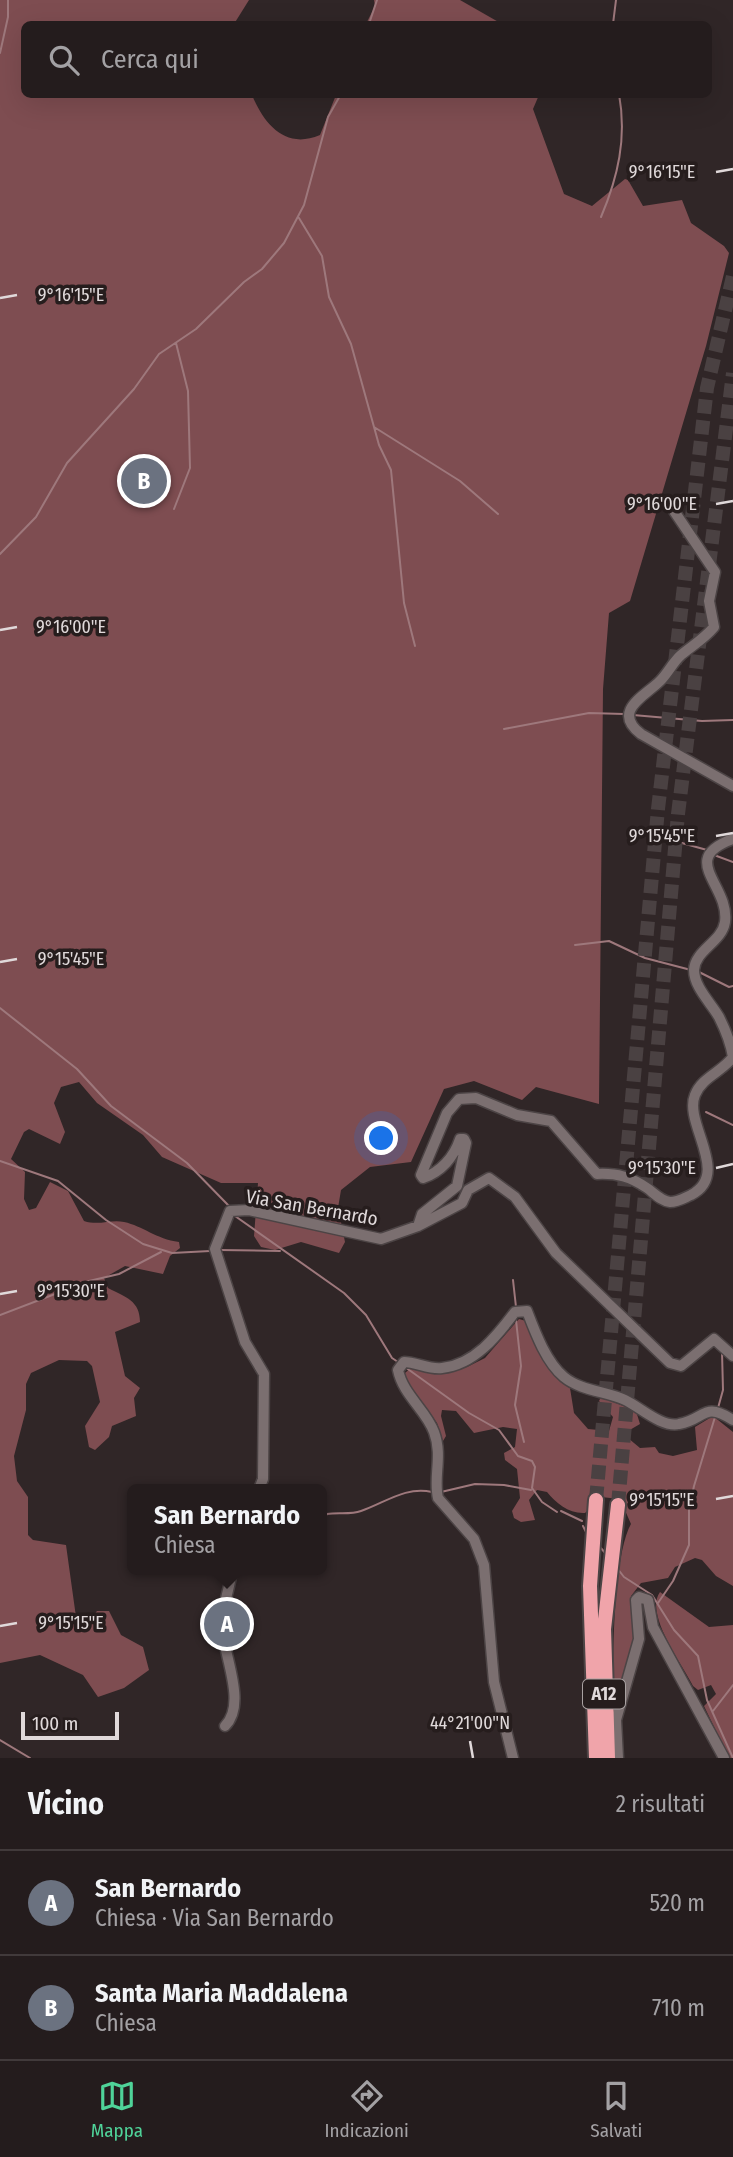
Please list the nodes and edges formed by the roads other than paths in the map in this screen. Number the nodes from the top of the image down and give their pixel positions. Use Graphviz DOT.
graph roads {
  1 [pos="673,508"];
  2 [pos="733,786"];
  3 [pos="733,839"];
  4 [pos="418,1226"];
  5 [pos="733,1356"];
  6 [pos="733,1420"];
  7 [pos="261,1484"];
  8 [pos="596,1500"];
  9 [pos="618,1505"];
  10 [pos="231,1575"];
  11 [pos="598,1632"];
  12 [pos="225,1727"];
  13 [pos="513,1758"];
  14 [pos="596,1758"];
  15 [pos="608,1758"];
  16 [pos="618,1758"];
  17 [pos="724,1758"];
  1 -- 2 [label="street"];
  3 -- 4 [label="street"];
  4 -- 5 [label="street, Via San Bernardo"];
  4 -- 7 [label="street, Via San Bernardo"];
  6 -- 13 [label="street"];
  8 -- 11 [label="highway, A12"];
  9 -- 11 [label="highway, A12"];
  10 -- 12 [label="street"];
  11 -- 14 [label="highway, A12"];
  11 -- 15 [label="highway, A12"];
  16 -- 17 [label="street"];
}
